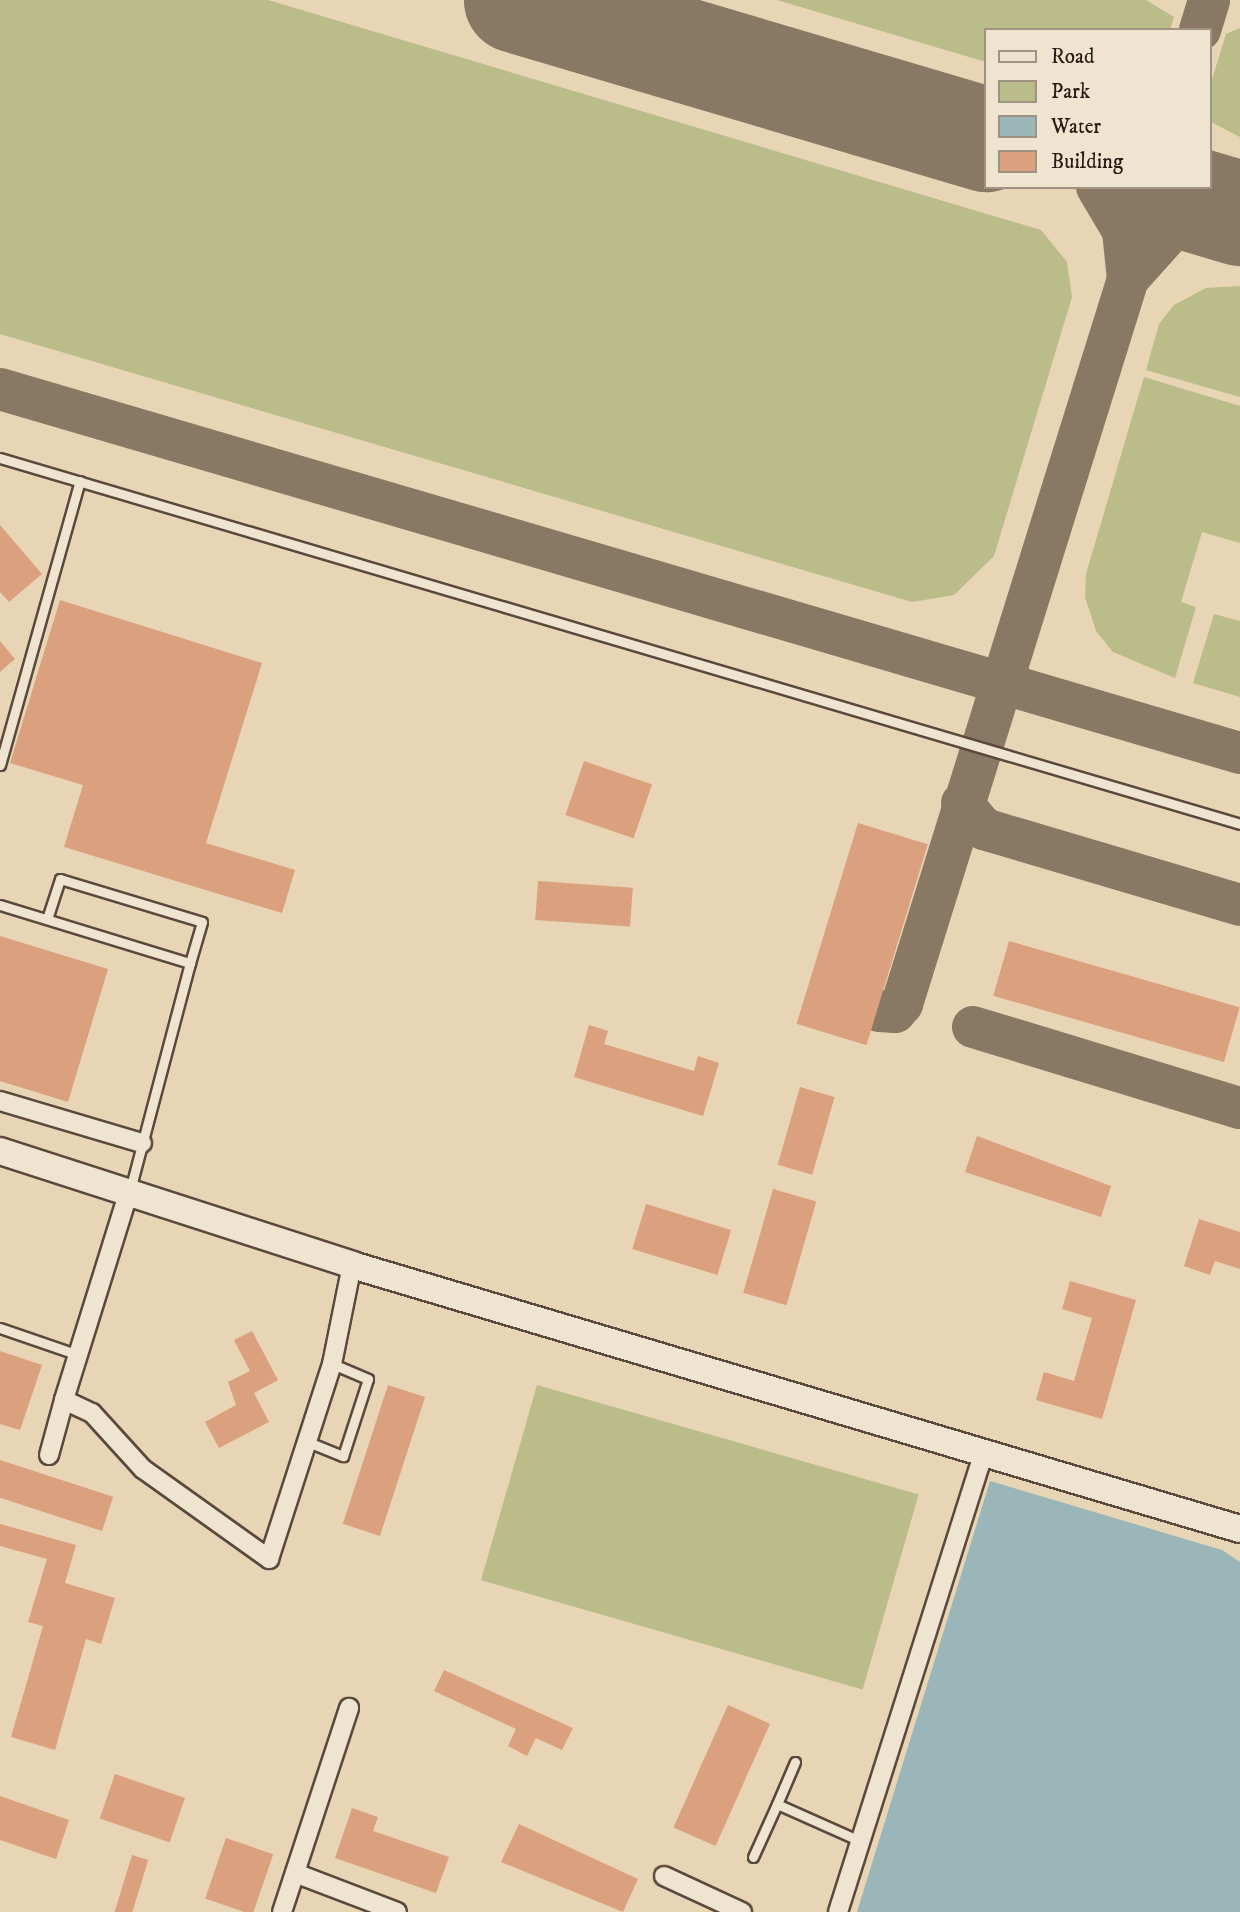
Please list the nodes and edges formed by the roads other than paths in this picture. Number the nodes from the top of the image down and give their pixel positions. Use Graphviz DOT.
graph roads {
  1 [pos="0,458"];
  2 [pos="80,481"];
  3 [pos="0,765"];
  4 [pos="1240,824"];
  5 [pos="0,905"];
  6 [pos="47,919"];
  7 [pos="190,963"];
  8 [pos="0,1101"];
  9 [pos="142,1143"];
  10 [pos="0,1151"];
  11 [pos="130,1191"];
  12 [pos="352,1265"];
  13 [pos="0,1328"];
  14 [pos="81,1356"];
  15 [pos="332,1364"];
  16 [pos="64,1400"];
  17 [pos="308,1442"];
  18 [pos="984,1453"];
  19 [pos="49,1455"];
  20 [pos="1240,1529"];
  21 [pos="349,1708"];
  22 [pos="795,1762"];
  23 [pos="777,1804"];
  24 [pos="860,1841"];
  25 [pos="753,1857"];
  26 [pos="295,1873"];
  27 [pos="664,1876"];
  28 [pos="282,1912"];
  29 [pos="397,1912"];
  30 [pos="742,1912"];
  31 [pos="838,1912"];
  1 -- 2 [label="lane"];
  2 -- 3 [label="lane"];
  2 -- 4 [label="lane"];
  5 -- 6 [label="lane"];
  6 -- 7 [label="lane"];
  6 -- 7 [label="lane"];
  7 -- 9 [label="lane"];
  8 -- 9 [label="street"];
  9 -- 11 [label="lane"];
  10 -- 11 [label="street"];
  11 -- 12 [label="street"];
  11 -- 14 [label="street"];
  12 -- 15 [label="street"];
  12 -- 18 [label="street"];
  13 -- 14 [label="lane"];
  14 -- 16 [label="street"];
  15 -- 17 [label="street"];
  15 -- 17 [label="lane"];
  16 -- 17 [label="street"];
  16 -- 19 [label="street"];
  18 -- 20 [label="street"];
  18 -- 24 [label="street"];
  21 -- 26 [label="street"];
  22 -- 23 [label="lane"];
  23 -- 24 [label="lane"];
  23 -- 25 [label="lane"];
  24 -- 31 [label="street"];
  26 -- 28 [label="street"];
  26 -- 29 [label="street"];
  27 -- 30 [label="street"];
}
